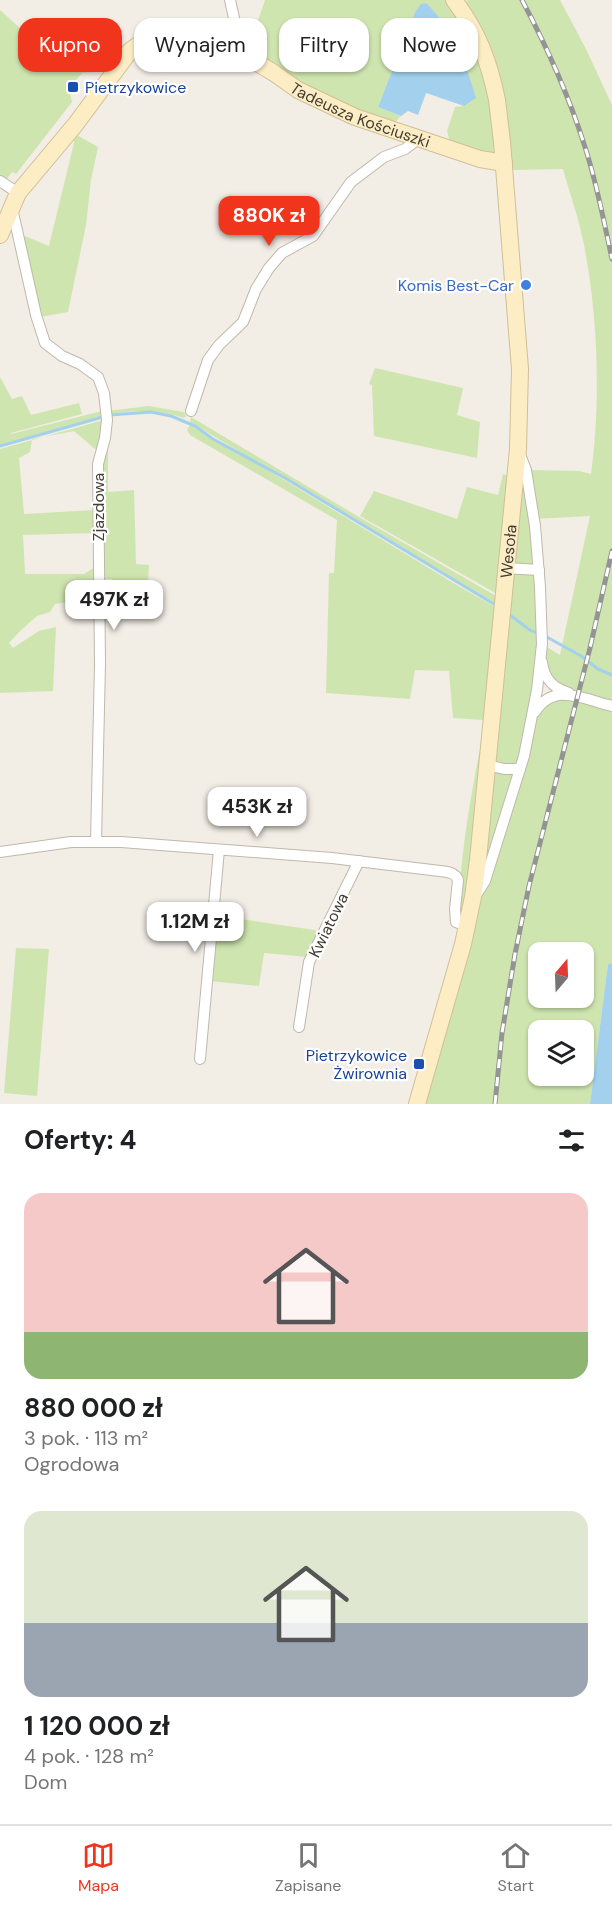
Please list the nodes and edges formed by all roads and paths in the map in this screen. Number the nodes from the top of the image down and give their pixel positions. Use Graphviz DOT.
graph roads {
  1 [pos="230,0"];
  2 [pos="454,0"];
  3 [pos="234,18"];
  4 [pos="134,48"];
  5 [pos="267,69"];
  6 [pos="418,139"];
  7 [pos="504,163"];
  8 [pos="0,181"];
  9 [pos="15,200"];
  10 [pos="0,235"];
  11 [pos="190,411"];
  12 [pos="518,449"];
  13 [pos="506,568"];
  14 [pos="539,570"];
  15 [pos="541,650"];
  16 [pos="572,695"];
  17 [pos="612,706"];
  18 [pos="531,717"];
  19 [pos="488,765"];
  20 [pos="520,769"];
  21 [pos="96,842"];
  22 [pos="219,850"];
  23 [pos="0,852"];
  24 [pos="359,861"];
  25 [pos="473,897"];
  26 [pos="467,926"];
  27 [pos="300,1027"];
  28 [pos="200,1059"];
  29 [pos="417,1104"];
  1 -- 3 [label="street"];
  2 -- 7 [label="main road, Wesoła"];
  4 -- 9 [label="main road, Tadeusza Kościuszki"];
  5 -- 6 [label="main road, Tadeusza Kościuszki"];
  6 -- 7 [label="main road, Tadeusza Kościuszki"];
  6 -- 11 [label="street"];
  7 -- 12 [label="main road, Wesoła"];
  8 -- 9 [label="street"];
  9 -- 10 [label="main road, Tadeusza Kościuszki"];
  9 -- 21 [label="street, Zjazdowa"];
  12 -- 13 [label="main road, Wesoła"];
  12 -- 14 [label="street"];
  13 -- 14 [label="street"];
  13 -- 19 [label="main road, Wesoła"];
  14 -- 15 [label="street"];
  15 -- 16 [label="street"];
  15 -- 18 [label="street"];
  16 -- 17 [label="street"];
  16 -- 18 [label="street"];
  18 -- 20 [label="street"];
  19 -- 20 [label="street"];
  19 -- 25 [label="main road, Wesoła"];
  20 -- 25 [label="street"];
  21 -- 22 [label="street"];
  21 -- 23 [label="street"];
  22 -- 24 [label="street"];
  22 -- 28 [label="street"];
  24 -- 26 [label="street"];
  24 -- 27 [label="street, Kwiatowa"];
  25 -- 26 [label="main road, Wesoła"];
  26 -- 29 [label="main road, Wesoła"];
}
